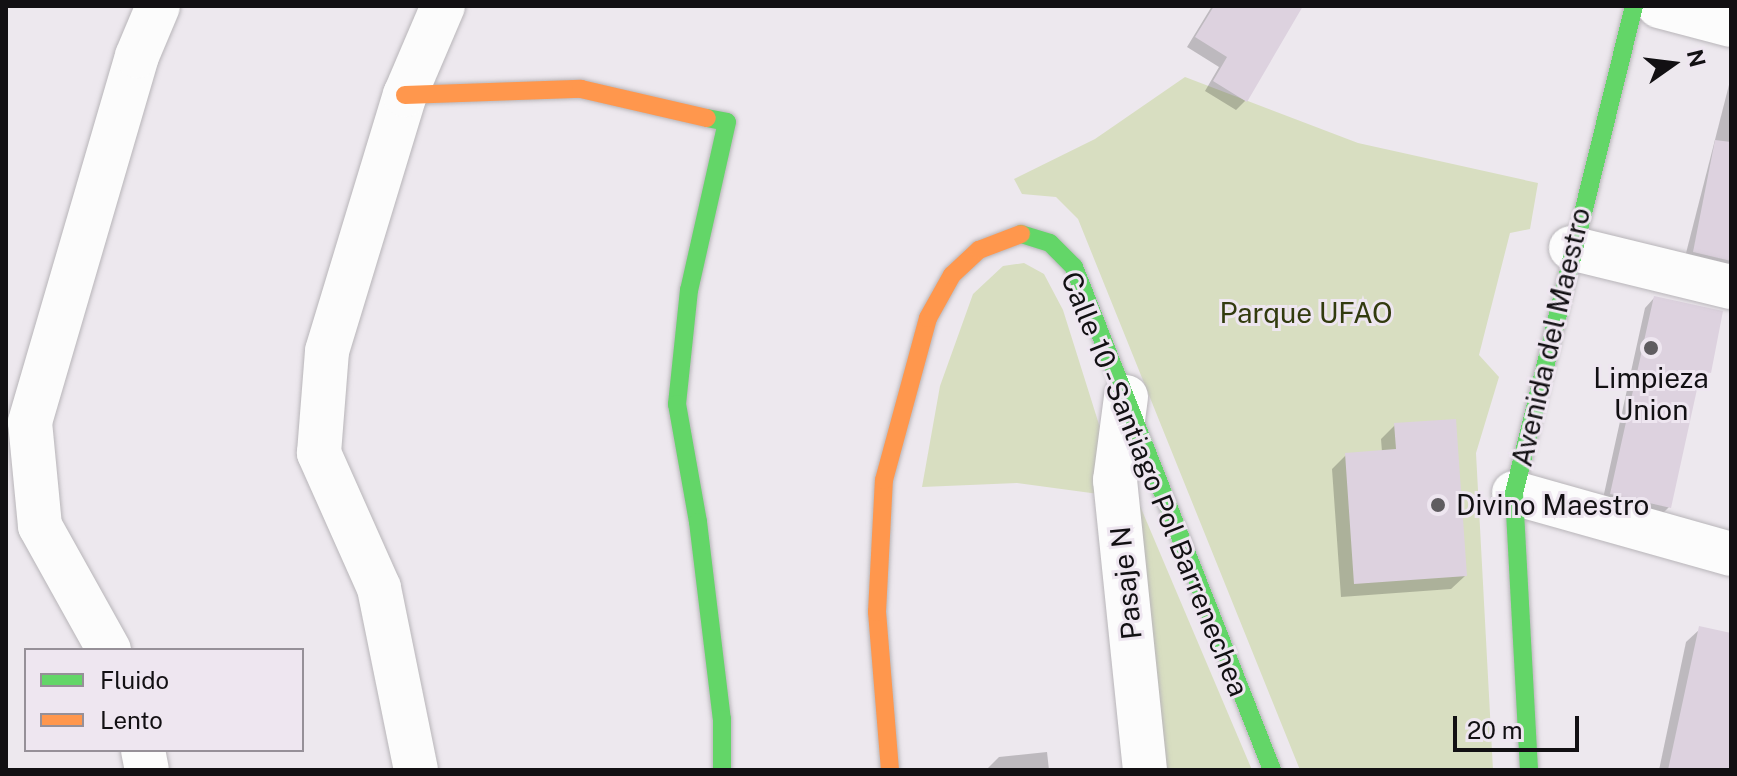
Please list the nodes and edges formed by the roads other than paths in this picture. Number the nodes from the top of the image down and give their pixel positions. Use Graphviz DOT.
graph roads {
  1 [pos="158,6"];
  2 [pos="443,6"];
  3 [pos="1634,6"];
  4 [pos="1659,6"];
  5 [pos="1731,25"];
  6 [pos="405,95"];
  7 [pos="1571,248"];
  8 [pos="1731,287"];
  9 [pos="1126,397"];
  10 [pos="1514,493"];
  11 [pos="1731,554"];
  12 [pos="108,648"];
  13 [pos="416,770"];
  14 [pos="722,770"];
  15 [pos="890,770"];
  16 [pos="1145,770"];
  17 [pos="1272,770"];
  18 [pos="1529,770"];
  1 -- 12 [label="street"];
  2 -- 6 [label="street"];
  3 -- 7 [label="main road, Avenida del Maestro"];
  4 -- 5 [label="street"];
  6 -- 13 [label="street"];
  6 -- 14 [label="main road"];
  7 -- 8 [label="street"];
  7 -- 10 [label="main road, Avenida del Maestro"];
  9 -- 15 [label="main road, Calle 10 - Santiago Pol Barrenechea"];
  9 -- 16 [label="street, Pasaje N"];
  9 -- 17 [label="main road, Calle 10 - Santiago Pol Barrenechea"];
  10 -- 11 [label="street"];
  10 -- 18 [label="main road, Avenida del Maestro"];
}
